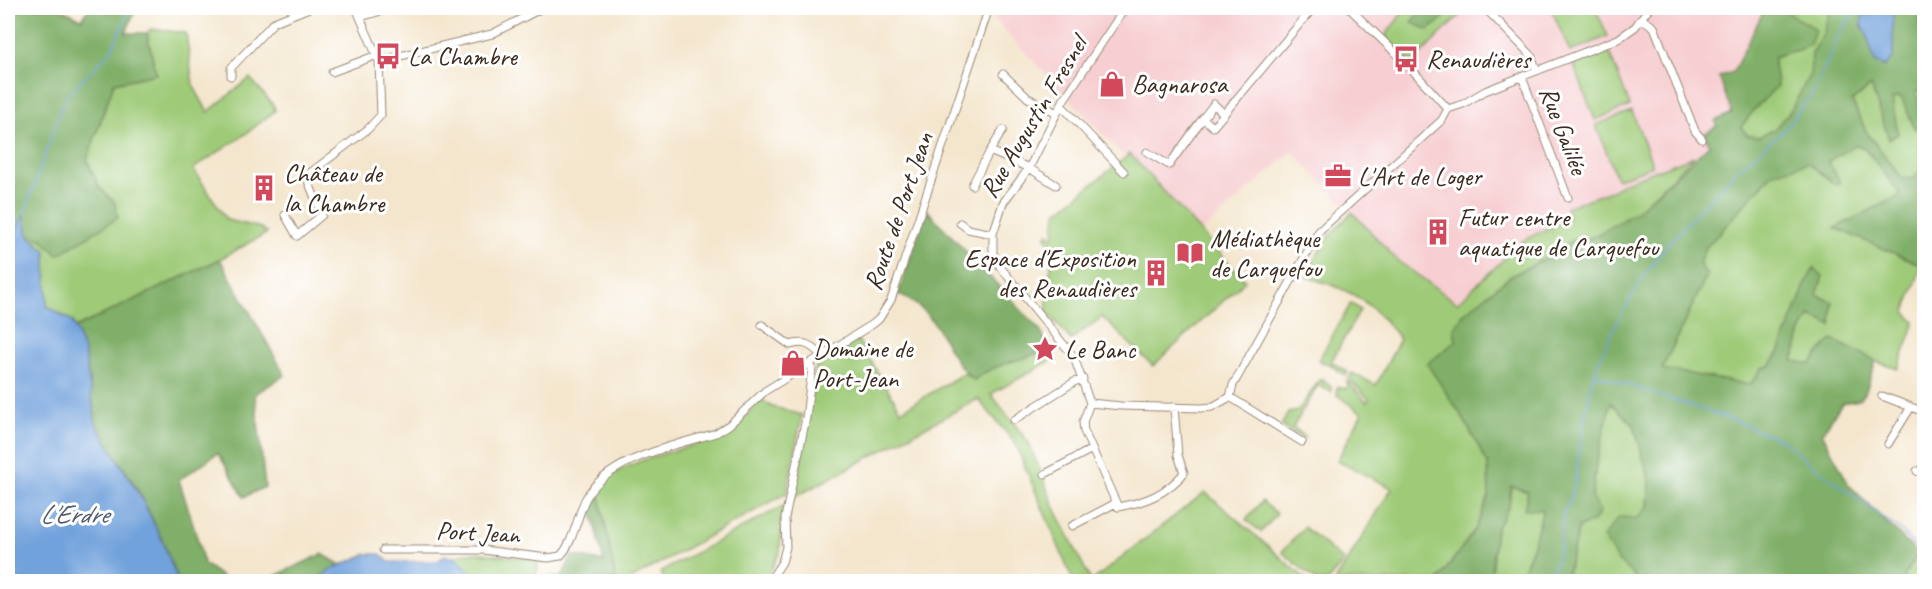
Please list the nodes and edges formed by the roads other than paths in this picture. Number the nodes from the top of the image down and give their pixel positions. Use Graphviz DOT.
graph roads {
  1 [pos="309,8"];
  2 [pos="356,8"];
  3 [pos="391,8"];
  4 [pos="542,8"];
  5 [pos="989,8"];
  6 [pos="1125,8"];
  7 [pos="1313,8"];
  8 [pos="1348,8"];
  9 [pos="1485,8"];
  10 [pos="1649,8"];
  11 [pos="361,17"];
  12 [pos="1642,19"];
  13 [pos="378,58"];
  14 [pos="1538,71"];
  15 [pos="332,72"];
  16 [pos="1003,74"];
  17 [pos="231,76"];
  18 [pos="1522,76"];
  19 [pos="1061,105"];
  20 [pos="1448,109"];
  21 [pos="1057,113"];
  22 [pos="1224,114"];
  23 [pos="1203,118"];
  24 [pos="1003,130"];
  25 [pos="1702,140"];
  26 [pos="990,151"];
  27 [pos="1147,152"];
  28 [pos="1029,168"];
  29 [pos="1124,172"];
  30 [pos="972,185"];
  31 [pos="1056,185"];
  32 [pos="1568,198"];
  33 [pos="285,215"];
  34 [pos="960,223"];
  35 [pos="993,234"];
  36 [pos="762,325"];
  37 [pos="824,356"];
  38 [pos="811,363"];
  39 [pos="1083,379"];
  40 [pos="1882,396"];
  41 [pos="1230,397"];
  42 [pos="1090,403"];
  43 [pos="1911,406"];
  44 [pos="1174,407"];
  45 [pos="1924,412"];
  46 [pos="1014,420"];
  47 [pos="1302,442"];
  48 [pos="1888,444"];
  49 [pos="1092,449"];
  50 [pos="1924,464"];
  51 [pos="1921,473"];
  52 [pos="1045,474"];
  53 [pos="1116,503"];
  54 [pos="1072,526"];
  55 [pos="566,548"];
  56 [pos="383,550"];
  57 [pos="769,582"];
  1 -- 17 [label="street"];
  2 -- 11 [label="street"];
  3 -- 11 [label="street"];
  4 -- 13 [label="street"];
  5 -- 37 [label="street, Route de Port Jean"];
  6 -- 19 [label="street, Rue Augustin Fresnel"];
  7 -- 22 [label="street"];
  8 -- 20 [label="street"];
  9 -- 14 [label="street"];
  10 -- 12 [label="street"];
  11 -- 13 [label="street"];
  12 -- 14 [label="street"];
  12 -- 25 [label="street"];
  13 -- 15 [label="street"];
  13 -- 33 [label="street"];
  14 -- 18 [label="street"];
  16 -- 21 [label="street"];
  18 -- 20 [label="street"];
  18 -- 32 [label="street, Rue Galilée"];
  19 -- 21 [label="street, Rue Augustin Fresnel"];
  19 -- 29 [label="street"];
  20 -- 41 [label="street"];
  21 -- 28 [label="street, Rue Augustin Fresnel"];
  22 -- 23 [label="street"];
  22 -- 23 [label="street"];
  23 -- 27 [label="street"];
  24 -- 26 [label="street"];
  26 -- 28 [label="street"];
  26 -- 30 [label="street"];
  28 -- 31 [label="street"];
  28 -- 35 [label="street, Rue Augustin Fresnel"];
  34 -- 35 [label="street"];
  35 -- 39 [label="street, Rue Augustin Fresnel"];
  36 -- 37 [label="street"];
  37 -- 38 [label="street, Route de Port Jean"];
  38 -- 55 [label="street, Route de Port Jean"];
  38 -- 57 [label="street"];
  39 -- 42 [label="street"];
  39 -- 46 [label="street"];
  40 -- 43 [label="street"];
  41 -- 44 [label="street"];
  41 -- 47 [label="street"];
  42 -- 44 [label="street"];
  42 -- 49 [label="street"];
  43 -- 45 [label="street"];
  43 -- 48 [label="street"];
  44 -- 53 [label="street"];
  49 -- 52 [label="street"];
  49 -- 53 [label="street"];
  50 -- 51 [label="street"];
  53 -- 54 [label="street"];
  55 -- 56 [label="street, Port Jean"];
}
